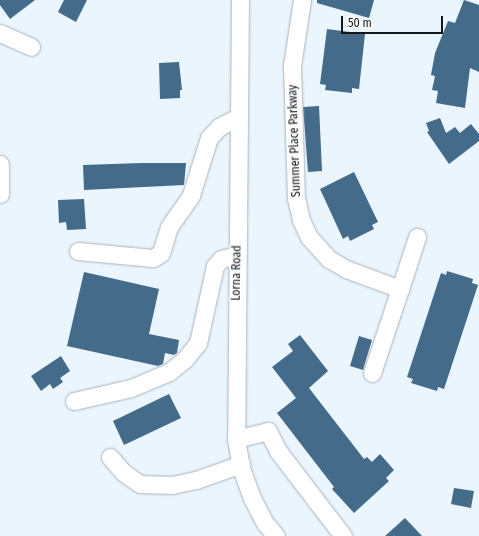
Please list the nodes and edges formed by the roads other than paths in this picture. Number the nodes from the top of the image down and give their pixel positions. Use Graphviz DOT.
graph roads {
  1 [pos="240,0"];
  2 [pos="302,0"];
  3 [pos="0,33"];
  4 [pos="31,47"];
  5 [pos="238,117"];
  6 [pos="0,164"];
  7 [pos="0,194"];
  8 [pos="417,237"];
  9 [pos="78,251"];
  10 [pos="237,255"];
  11 [pos="393,287"];
  12 [pos="372,373"];
  13 [pos="74,401"];
  14 [pos="236,439"];
  15 [pos="110,457"];
  16 [pos="241,464"];
  17 [pos="272,534"];
  18 [pos="344,536"];
  1 -- 5 [label="street, Lorna Road"];
  2 -- 11 [label="street, Summer Place Parkway"];
  3 -- 4 [label="street"];
  5 -- 9 [label="street"];
  5 -- 10 [label="street, Lorna Road"];
  6 -- 7 [label="street"];
  8 -- 11 [label="street"];
  10 -- 13 [label="street"];
  10 -- 14 [label="street, Lorna Road"];
  11 -- 12 [label="street"];
  14 -- 16 [label="street, Lorna Road"];
  14 -- 18 [label="street"];
  15 -- 16 [label="street"];
  16 -- 17 [label="street, Lorna Road"];
}
